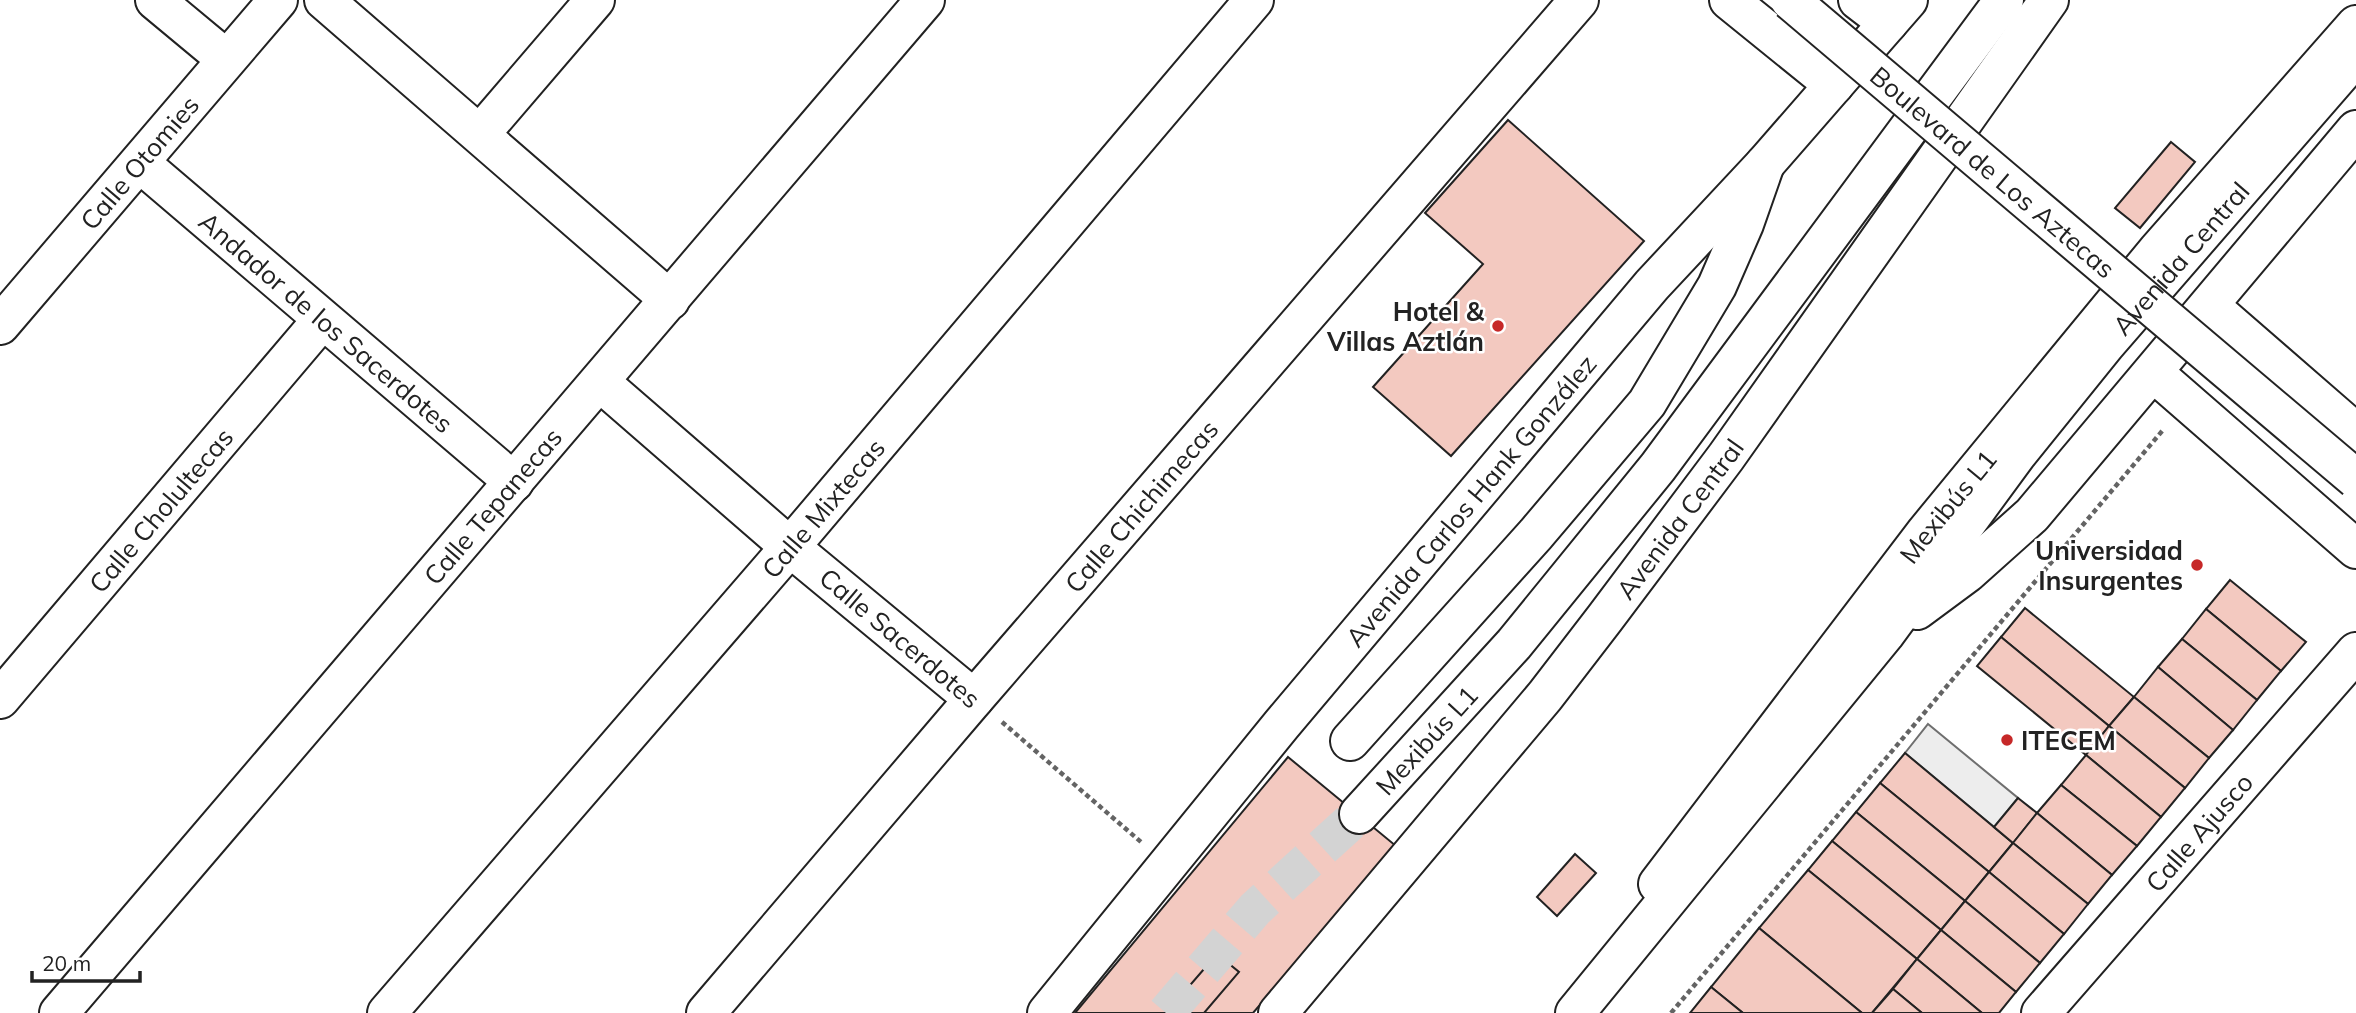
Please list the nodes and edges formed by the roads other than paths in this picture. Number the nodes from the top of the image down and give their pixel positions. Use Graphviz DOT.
graph roads {
  1 [pos="155,0"];
  2 [pos="278,0"];
  3 [pos="324,0"];
  4 [pos="595,0"];
  5 [pos="925,0"];
  6 [pos="1254,0"];
  7 [pos="1579,0"];
  8 [pos="1729,0"];
  9 [pos="1858,0"];
  10 [pos="2004,0"];
  11 [pos="2049,0"];
  12 [pos="1782,9"];
  13 [pos="1898,11"];
  14 [pos="2356,25"];
  15 [pos="2356,56"];
  16 [pos="226,59"];
  17 [pos="1834,85"];
  18 [pos="2356,130"];
  19 [pos="481,133"];
  20 [pos="140,163"];
  21 [pos="1765,164"];
  22 [pos="670,300"];
  23 [pos="2210,306"];
  24 [pos="322,320"];
  25 [pos="0,325"];
  26 [pos="2154,373"];
  27 [pos="600,382"];
  28 [pos="2345,423"];
  29 [pos="2356,479"];
  30 [pos="2278,480"];
  31 [pos="514,482"];
  32 [pos="790,547"];
  33 [pos="2356,549"];
  34 [pos="1885,634"];
  35 [pos="2356,652"];
  36 [pos="974,698"];
  37 [pos="0,699"];
  38 [pos="1350,741"];
  39 [pos="1360,814"];
  40 [pos="59,1013"];
  41 [pos="387,1013"];
  42 [pos="706,1013"];
  43 [pos="1047,1013"];
  44 [pos="1278,1013"];
  45 [pos="1572,1013"];
  46 [pos="2041,1013"];
  1 -- 16 [label="main road"];
  2 -- 16 [label="main road, Calle Otomies"];
  3 -- 19 [label="main road"];
  4 -- 19 [label="main road"];
  5 -- 22 [label="main road, Calle Tepanecas"];
  6 -- 32 [label="main road, Calle Mixtecas"];
  7 -- 36 [label="main road, Calle Chichimecas"];
  8 -- 12 [label="main road, Boulevard de Los Aztecas"];
  9 -- 13 [label="main road, Boulevard de Los Aztecas"];
  10 -- 39 [label="main road, Mexibús L1"];
  11 -- 44 [label="main road, Avenida Central"];
  12 -- 17 [label="main road, Boulevard de Los Aztecas"];
  12 -- 29 [label="main road, Boulevard de Los Aztecas, bridge"];
  13 -- 17 [label="main road, Avenida Carlos Hank González"];
  14 -- 45 [label="main road, Mexibús L1"];
  15 -- 34 [label="main road, Avenida Central"];
  16 -- 20 [label="main road, Calle Otomies"];
  17 -- 21 [label="main road, Avenida Carlos Hank González"];
  18 -- 23 [label="main road, Avenida Central"];
  19 -- 22 [label="main road"];
  20 -- 24 [label="main road, Andador de los Sacerdotes"];
  20 -- 25 [label="main road, Calle Otomies"];
  21 -- 38 [label="main road"];
  21 -- 43 [label="main road, Avenida Carlos Hank González"];
  22 -- 27 [label="main road, Calle Tepanecas"];
  23 -- 26 [label="main road, Avenida Central"];
  23 -- 28 [label="main road"];
  24 -- 31 [label="main road, Andador de los Sacerdotes"];
  24 -- 37 [label="main road, Calle Cholultecas"];
  26 -- 30 [label="main road"];
  26 -- 34 [label="main road, Avenida Central"];
  27 -- 31 [label="main road, Calle Tepanecas"];
  27 -- 32 [label="main road, Calle Sacerdotes"];
  28 -- 30 [label="main road"];
  30 -- 33 [label="main road"];
  31 -- 40 [label="main road, Calle Tepanecas"];
  32 -- 36 [label="main road, Calle Sacerdotes"];
  32 -- 41 [label="main road, Calle Mixtecas"];
  34 -- 45 [label="main road, Avenida Central"];
  35 -- 46 [label="main road, Calle Ajusco"];
  36 -- 42 [label="main road, Calle Chichimecas"];
}
